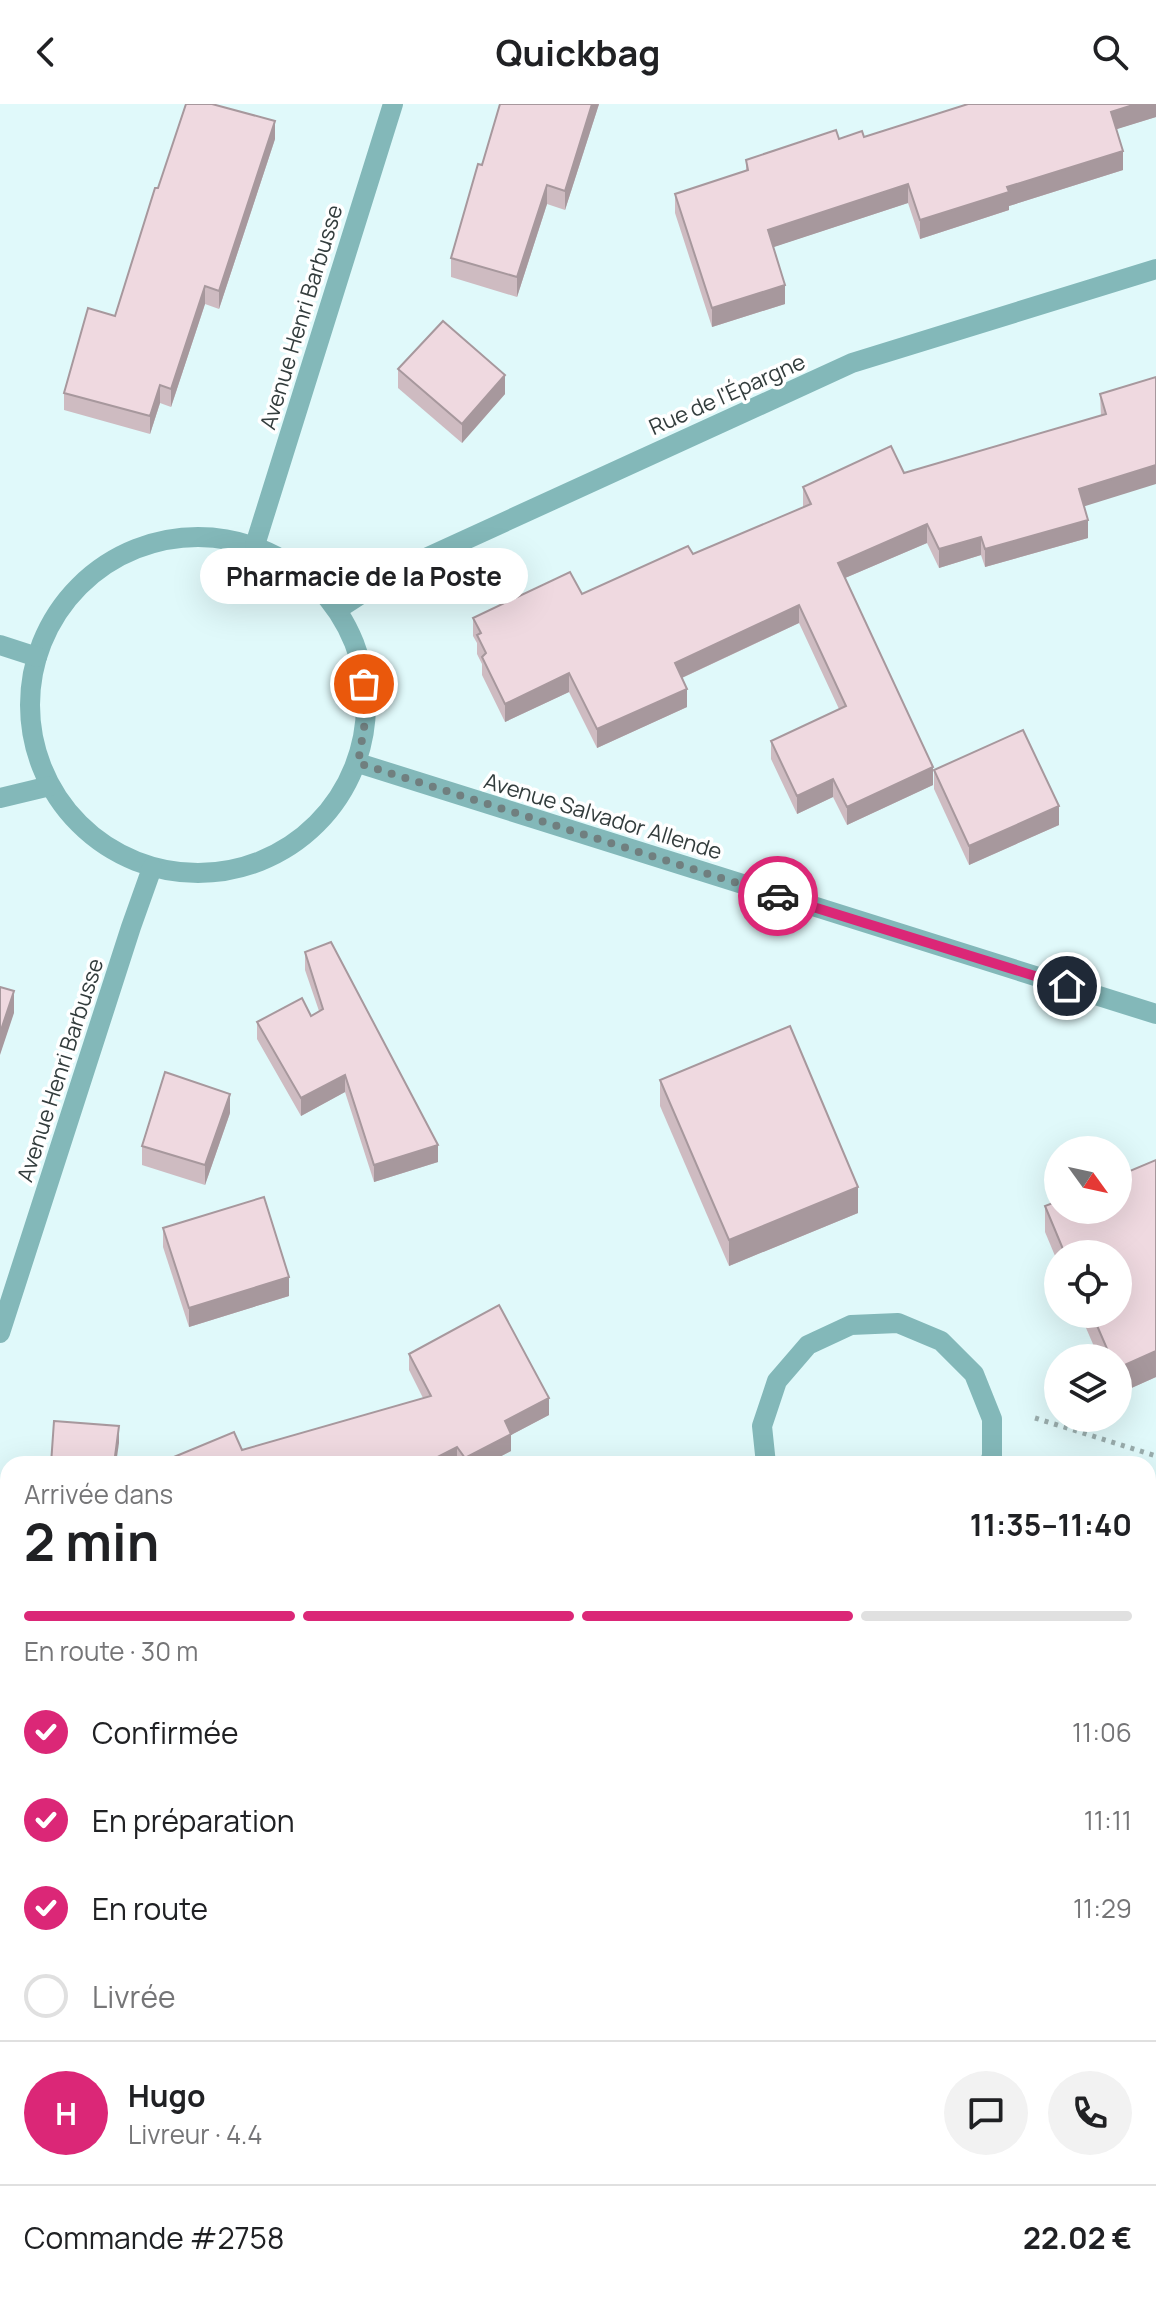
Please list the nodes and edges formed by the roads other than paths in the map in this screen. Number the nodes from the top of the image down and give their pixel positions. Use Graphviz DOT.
graph roads {
  1 [pos="393,104"];
  2 [pos="1156,269"];
  3 [pos="255,545"];
  4 [pos="338,609"];
  5 [pos="0,645"];
  6 [pos="37,657"];
  7 [pos="358,763"];
  8 [pos="50,786"];
  9 [pos="0,798"];
  10 [pos="152,868"];
  11 [pos="1156,1014"];
  12 [pos="0,1333"];
  13 [pos="765,1456"];
  14 [pos="992,1456"];
  1 -- 3 [label="street, Avenue Henri Barbusse"];
  2 -- 4 [label="street, Rue de l'Épargne"];
  3 -- 4 [label="street"];
  3 -- 6 [label="street"];
  4 -- 7 [label="street"];
  5 -- 6 [label="street"];
  6 -- 8 [label="street"];
  7 -- 10 [label="street"];
  7 -- 11 [label="street, Avenue Salvador Allende"];
  8 -- 9 [label="street"];
  8 -- 10 [label="street"];
  10 -- 12 [label="street, Avenue Henri Barbusse"];
  13 -- 14 [label="street"];
}
